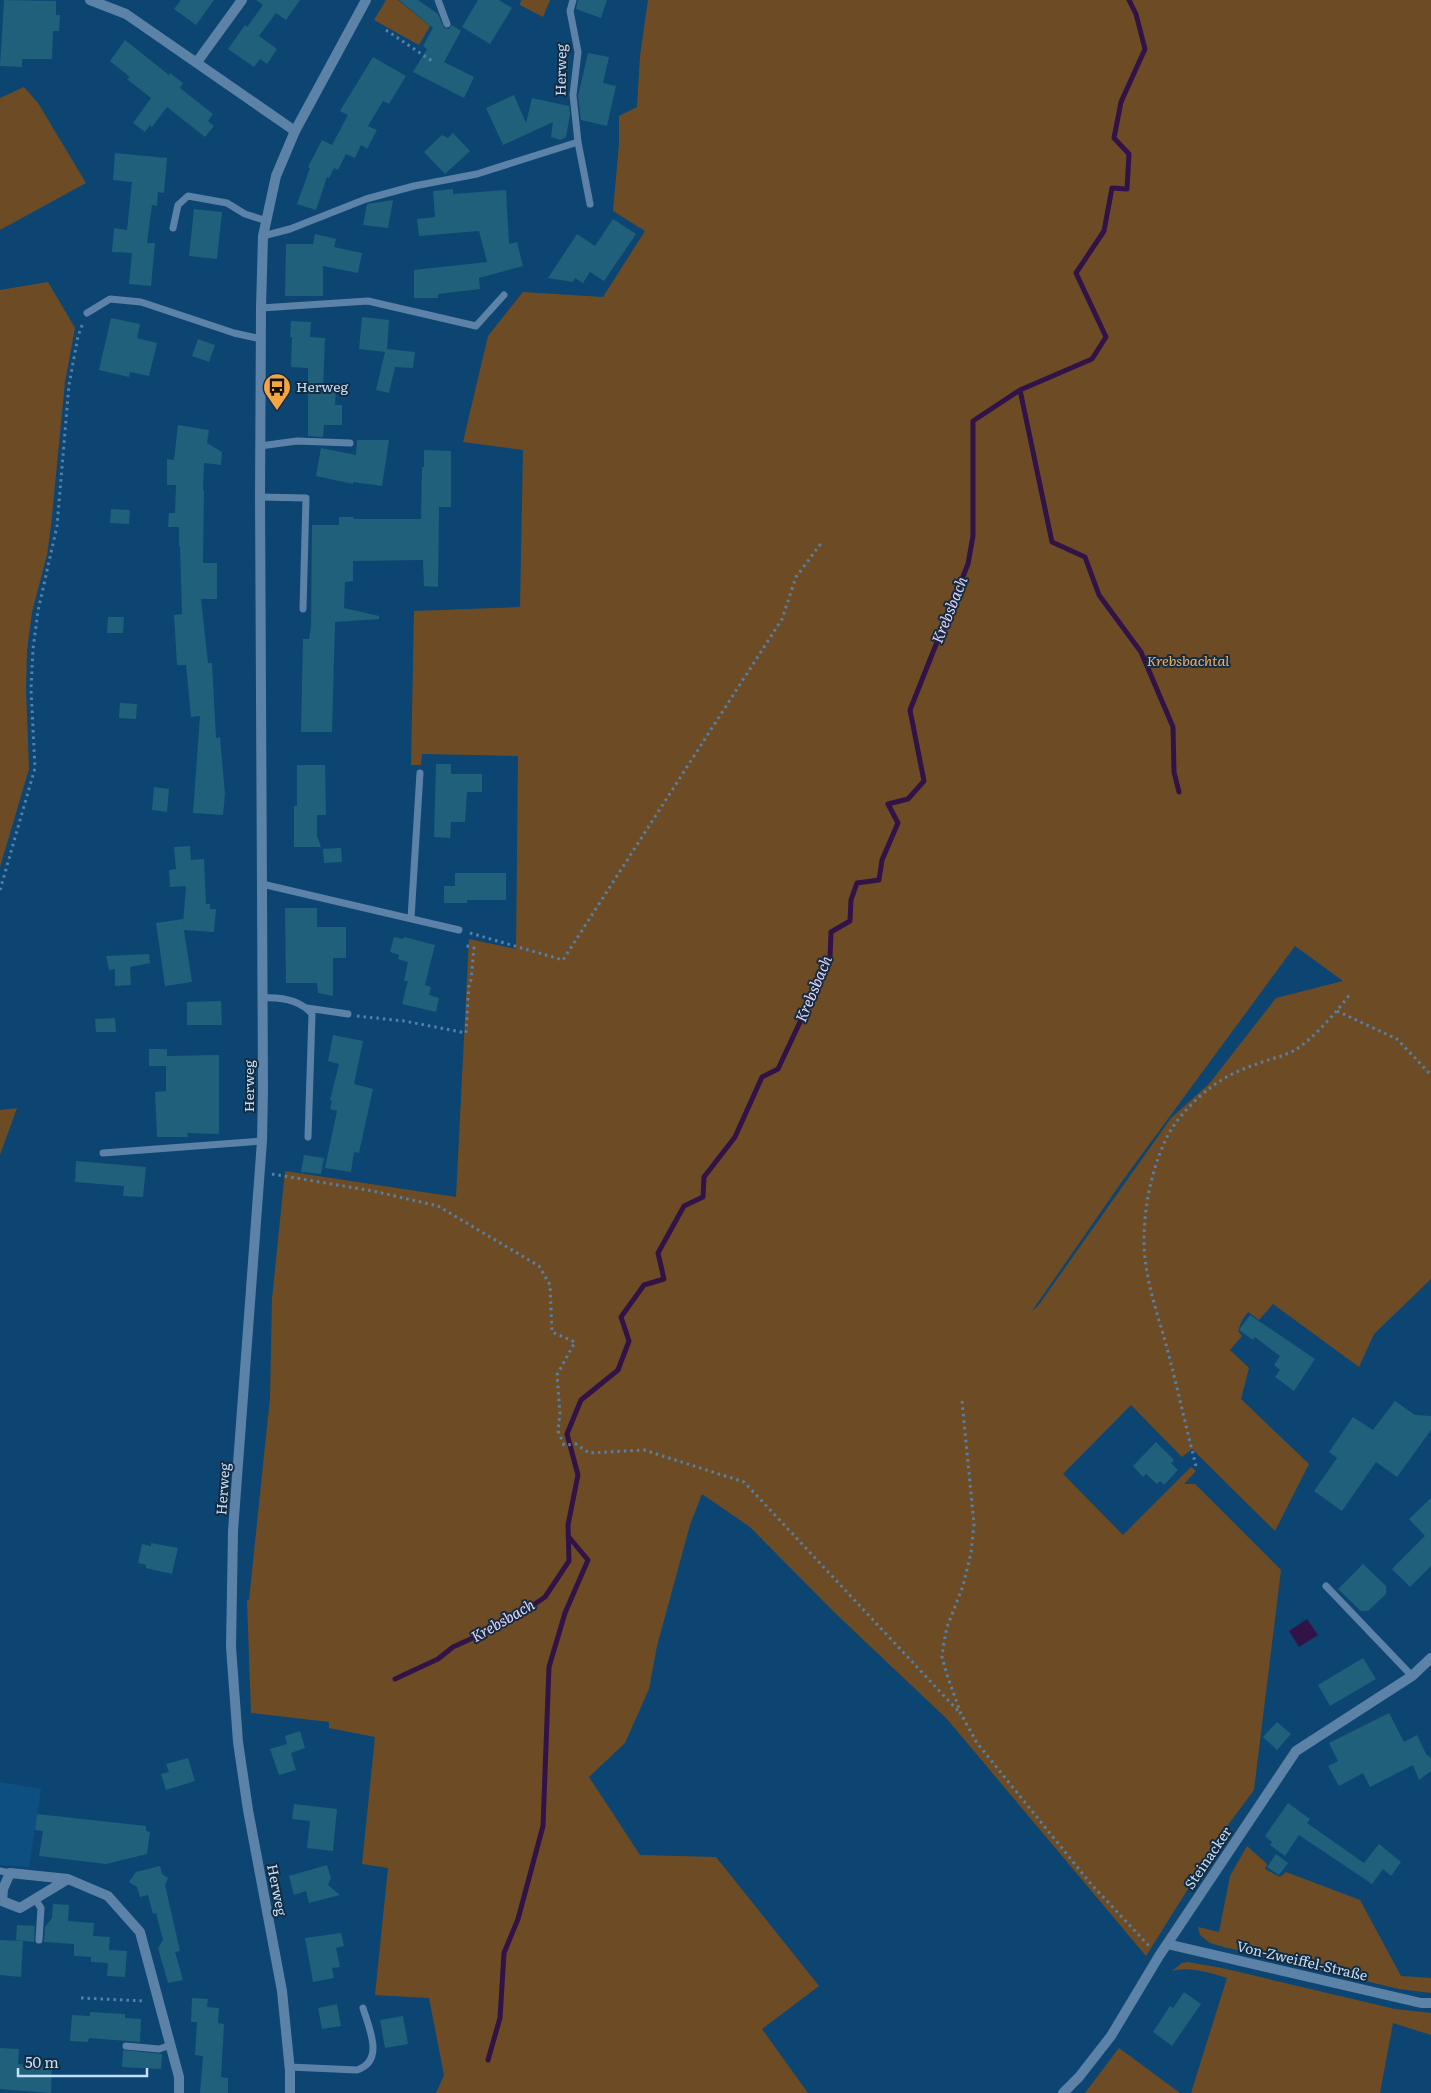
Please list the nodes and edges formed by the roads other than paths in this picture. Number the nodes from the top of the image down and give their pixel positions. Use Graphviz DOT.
graph roads {
  1 [pos="90,0"];
  2 [pos="242,0"];
  3 [pos="366,0"];
  4 [pos="438,0"];
  5 [pos="573,0"];
  6 [pos="447,24"];
  7 [pos="197,62"];
  8 [pos="295,131"];
  9 [pos="578,142"];
  10 [pos="590,204"];
  11 [pos="267,221"];
  12 [pos="174,228"];
  13 [pos="263,236"];
  14 [pos="504,295"];
  15 [pos="261,308"];
  16 [pos="87,313"];
  17 [pos="261,339"];
  18 [pos="350,443"];
  19 [pos="260,446"];
  20 [pos="260,497"];
  21 [pos="303,608"];
  22 [pos="420,773"];
  23 [pos="262,884"];
  24 [pos="411,918"];
  25 [pos="459,930"];
  26 [pos="262,998"];
  27 [pos="307,1008"];
  28 [pos="348,1014"];
  29 [pos="308,1137"];
  30 [pos="262,1141"];
  31 [pos="103,1153"];
  32 [pos="1326,1586"];
  33 [pos="1431,1658"];
  34 [pos="1412,1676"];
  35 [pos="5,1872"];
  36 [pos="68,1879"];
  37 [pos="35,1899"];
  38 [pos="1,1902"];
  39 [pos="39,1940"];
  40 [pos="1167,1944"];
  41 [pos="1431,2003"];
  42 [pos="364,2008"];
  43 [pos="171,2045"];
  44 [pos="126,2046"];
  45 [pos="289,2067"];
  46 [pos="179,2093"];
  47 [pos="290,2093"];
  48 [pos="1063,2093"];
  1 -- 7 [label="street"];
  2 -- 7 [label="street"];
  3 -- 8 [label="street, Herweg"];
  4 -- 6 [label="lane"];
  5 -- 9 [label="lane, Herweg"];
  7 -- 8 [label="street"];
  8 -- 11 [label="street, Herweg"];
  9 -- 10 [label="lane, Herweg"];
  9 -- 13 [label="lane"];
  11 -- 12 [label="lane"];
  11 -- 13 [label="street, Herweg"];
  13 -- 15 [label="street, Herweg"];
  14 -- 15 [label="lane"];
  15 -- 17 [label="street, Herweg"];
  16 -- 17 [label="lane"];
  17 -- 19 [label="street, Herweg"];
  18 -- 19 [label="lane"];
  19 -- 20 [label="street, Herweg"];
  20 -- 21 [label="lane"];
  20 -- 23 [label="street, Herweg"];
  22 -- 24 [label="lane"];
  23 -- 24 [label="lane"];
  23 -- 26 [label="street, Herweg"];
  24 -- 25 [label="lane"];
  26 -- 27 [label="lane"];
  26 -- 30 [label="street, Herweg"];
  27 -- 28 [label="lane"];
  27 -- 29 [label="lane"];
  30 -- 31 [label="lane"];
  30 -- 45 [label="street, Herweg"];
  32 -- 34 [label="lane"];
  33 -- 34 [label="street, Steinacker"];
  34 -- 40 [label="street, Steinacker"];
  35 -- 36 [label="street"];
  35 -- 38 [label="street"];
  36 -- 37 [label="street"];
  36 -- 43 [label="street"];
  37 -- 38 [label="street"];
  37 -- 39 [label="lane"];
  40 -- 41 [label="street, Von-Zweiffel-Straße"];
  40 -- 48 [label="street, Steinacker"];
  42 -- 45 [label="lane"];
  43 -- 44 [label="lane"];
  43 -- 46 [label="street"];
  45 -- 47 [label="street, Herweg"];
}
